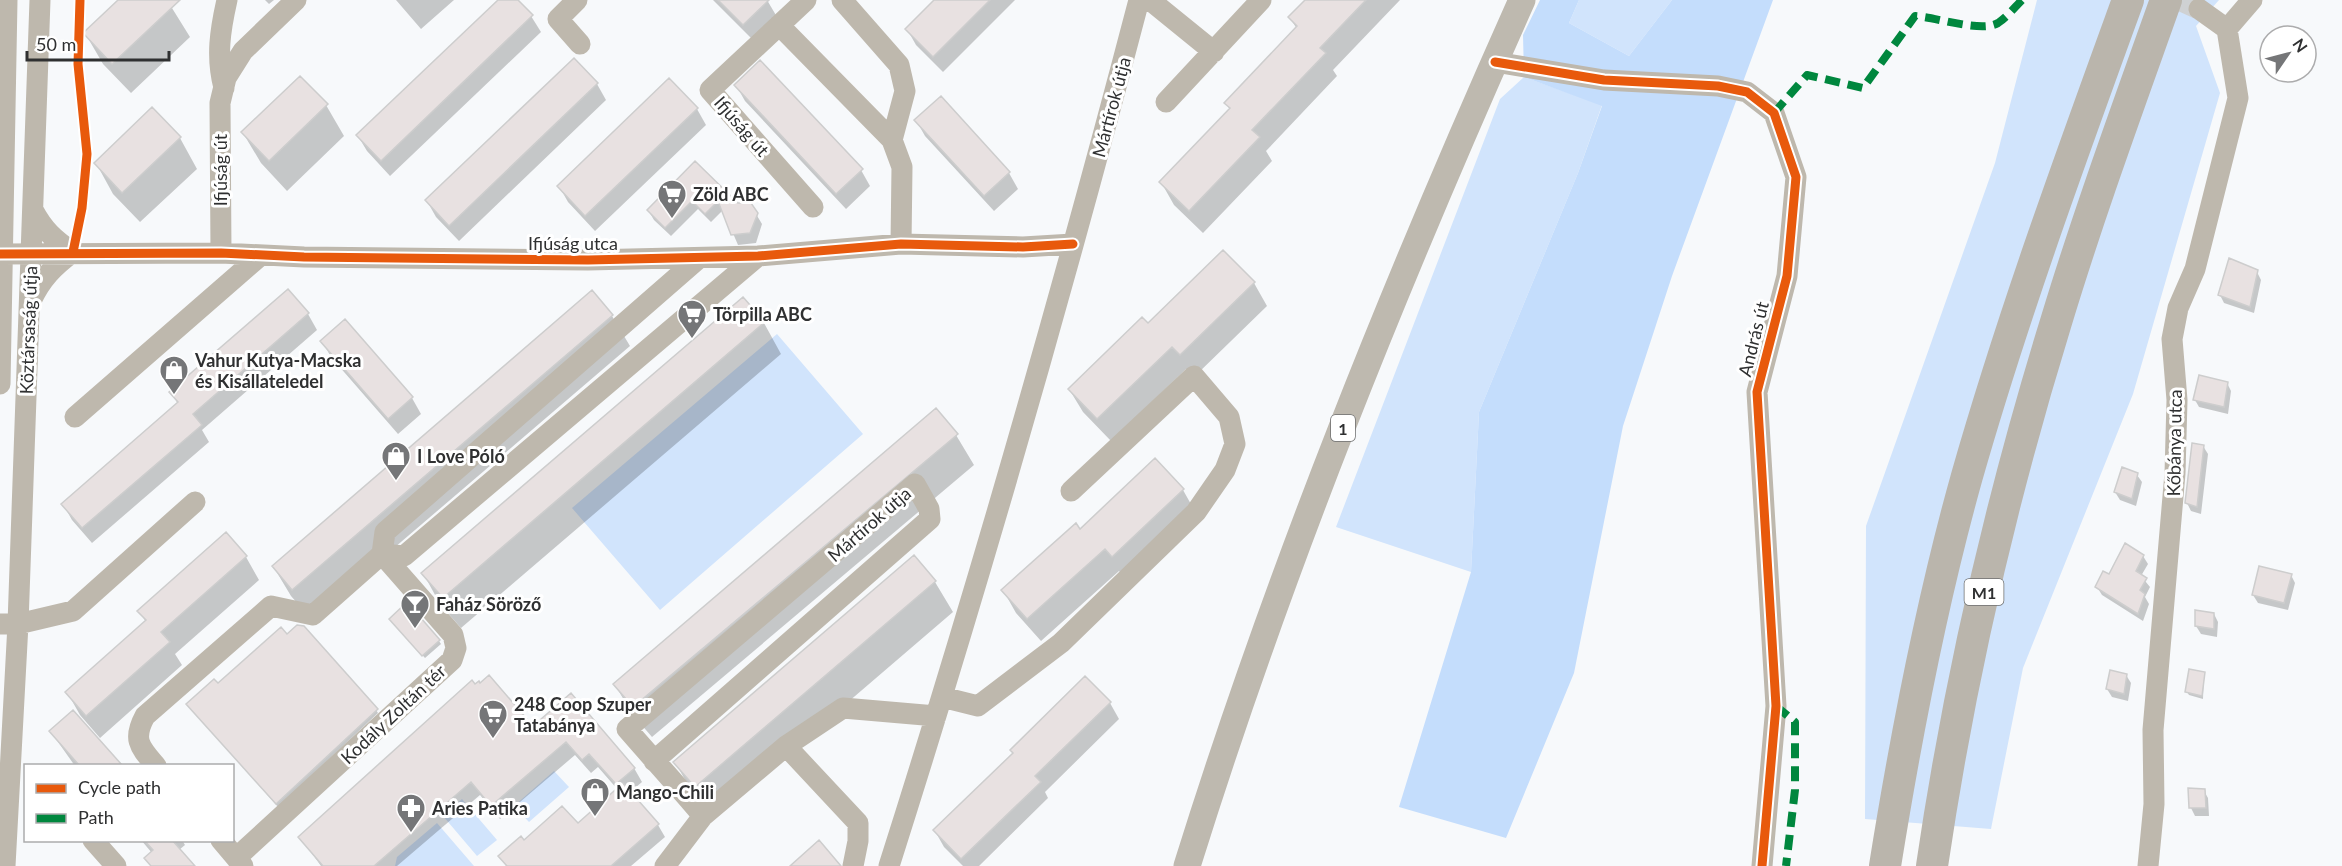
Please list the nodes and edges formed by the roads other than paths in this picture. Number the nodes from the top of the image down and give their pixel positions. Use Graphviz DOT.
graph roads {
  1 [pos="7,0"];
  2 [pos="40,0"];
  3 [pos="227,0"];
  4 [pos="296,0"];
  5 [pos="576,0"];
  6 [pos="806,0"];
  7 [pos="842,0"];
  8 [pos="1139,0"];
  9 [pos="1150,0"];
  10 [pos="1261,0"];
  11 [pos="1522,0"];
  12 [pos="2128,0"];
  13 [pos="2166,0"];
  14 [pos="2252,0"];
  15 [pos="2199,9"];
  16 [pos="779,25"];
  17 [pos="2227,29"];
  18 [pos="580,44"];
  19 [pos="1214,52"];
  20 [pos="1495,62"];
  21 [pos="224,88"];
  22 [pos="1166,102"];
  23 [pos="892,140"];
  24 [pos="813,207"];
  25 [pos="33,210"];
  26 [pos="1,211"];
  27 [pos="901,244"];
  28 [pos="1073,244"];
  29 [pos="32,252"];
  30 [pos="73,252"];
  31 [pos="222,253"];
  32 [pos="1,254"];
  33 [pos="261,255"];
  34 [pos="758,256"];
  35 [pos="699,258"];
  36 [pos="0,307"];
  37 [pos="29,307"];
  38 [pos="0,384"];
  39 [pos="75,417"];
  40 [pos="1071,491"];
  41 [pos="195,502"];
  42 [pos="382,554"];
  43 [pos="9,624"];
  44 [pos="939,707"];
  45 [pos="786,746"];
  46 [pos="654,761"];
  47 [pos="155,764"];
  48 [pos="8,797"];
  49 [pos="703,816"];
  50 [pos="95,842"];
  51 [pos="223,842"];
  52 [pos="240,862"];
  53 [pos="5,866"];
  54 [pos="116,866"];
  55 [pos="665,866"];
  56 [pos="853,866"];
  57 [pos="889,866"];
  58 [pos="1188,866"];
  59 [pos="1762,866"];
  60 [pos="1885,866"];
  61 [pos="1932,866"];
  62 [pos="2148,866"];
  1 -- 26 [label="street, Köztársaság útja"];
  2 -- 25 [label="street, Köztársaság útja"];
  3 -- 21 [label="street, Ifjúság út"];
  4 -- 21 [label="street, Ifjúság út"];
  5 -- 18 [label="street"];
  6 -- 16 [label="street, Ifjúság út"];
  7 -- 23 [label="street"];
  8 -- 28 [label="street, Mártírok útja"];
  9 -- 19 [label="street"];
  10 -- 19 [label="street"];
  11 -- 20 [label="main road, 1"];
  12 -- 60 [label="highway, M1"];
  13 -- 61 [label="highway, M1"];
  14 -- 17 [label="street"];
  15 -- 17 [label="street"];
  16 -- 23 [label="street"];
  16 -- 24 [label="street, Ifjúság út"];
  17 -- 62 [label="street, Kőbánya utca"];
  19 -- 22 [label="street"];
  20 -- 58 [label="main road, 1"];
  20 -- 59 [label="street, András út"];
  21 -- 31 [label="street, Ifjúság út"];
  23 -- 27 [label="street"];
  25 -- 29 [label="street, Köztársaság útja"];
  25 -- 30 [label="street"];
  26 -- 32 [label="street, Köztársaság útja"];
  27 -- 28 [label="street, Ifjúság utca"];
  27 -- 34 [label="street, Ifjúság utca"];
  28 -- 44 [label="street, Mártírok útja"];
  29 -- 30 [label="street"];
  29 -- 32 [label="street"];
  29 -- 37 [label="street, Köztársaság útja"];
  30 -- 31 [label="street, Ifjúság utca"];
  30 -- 37 [label="street"];
  31 -- 33 [label="street, Ifjúság utca"];
  32 -- 36 [label="street, Köztársaság útja"];
  33 -- 35 [label="street, Ifjúság utca"];
  33 -- 39 [label="street"];
  34 -- 35 [label="street, Ifjúság utca"];
  34 -- 42 [label="street"];
  35 -- 42 [label="street"];
  36 -- 38 [label="street, Köztársaság útja"];
  37 -- 43 [label="street, Köztársaság útja"];
  40 -- 44 [label="street"];
  41 -- 43 [label="street"];
  42 -- 47 [label="street"];
  42 -- 52 [label="street, Kodály Zoltán tér"];
  43 -- 48 [label="street, Köztársaság útja"];
  44 -- 45 [label="street"];
  44 -- 57 [label="street, Mártírok útja"];
  45 -- 49 [label="street"];
  45 -- 56 [label="street"];
  46 -- 46 [label="street, Mártírok útja"];
  46 -- 49 [label="street, Mártírok útja"];
  48 -- 53 [label="street, Köztársaság útja"];
  49 -- 55 [label="street"];
  50 -- 54 [label="street"];
  51 -- 52 [label="street, Kodály Zoltán tér"];
}
